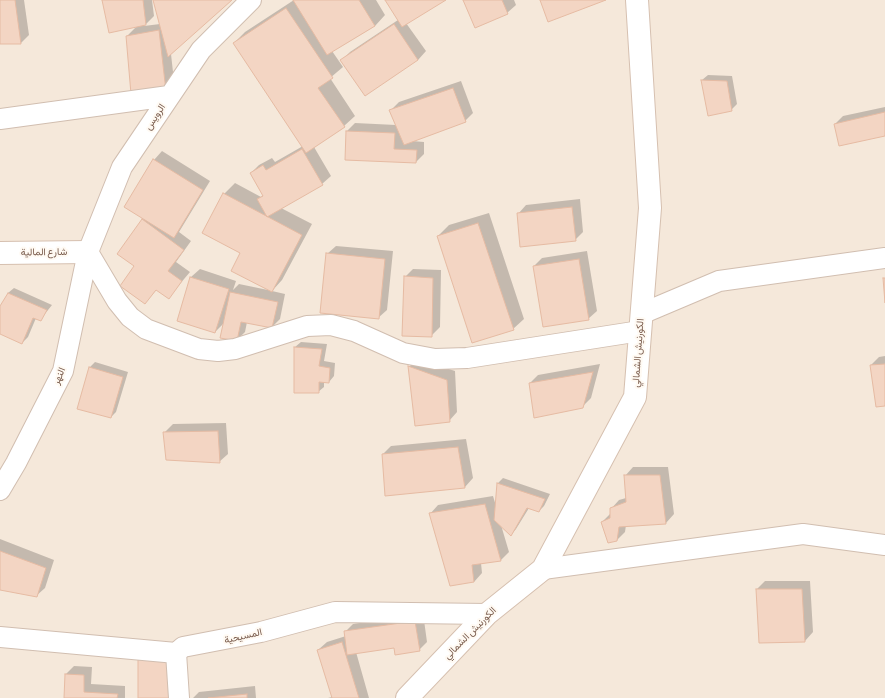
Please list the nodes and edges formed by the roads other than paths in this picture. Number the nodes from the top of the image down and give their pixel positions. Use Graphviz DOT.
graph roads {
  1 [pos="251,0"];
  2 [pos="637,0"];
  3 [pos="169,96"];
  4 [pos="0,119"];
  5 [pos="88,252"];
  6 [pos="0,253"];
  7 [pos="885,258"];
  8 [pos="641,322"];
  9 [pos="0,490"];
  10 [pos="885,545"];
  11 [pos="543,569"];
  12 [pos="487,614"];
  13 [pos="0,638"];
  14 [pos="176,653"];
  15 [pos="179,698"];
  16 [pos="407,698"];
  1 -- 3 [label="street, الرويس"];
  2 -- 8 [label="street, الكورنيش الشمالي"];
  3 -- 4 [label="street"];
  3 -- 5 [label="street, الرويس"];
  5 -- 6 [label="street, شارع المالية"];
  5 -- 8 [label="street"];
  5 -- 9 [label="street, النهر"];
  7 -- 8 [label="street"];
  8 -- 11 [label="street, الكورنيش الشمالي"];
  10 -- 11 [label="street"];
  11 -- 12 [label="street, الكورنيش الشمالي"];
  12 -- 14 [label="street, المسيحية"];
  12 -- 16 [label="street, الكورنيش الشمالي"];
  13 -- 14 [label="street, المسيحية"];
  14 -- 15 [label="street"];
}
